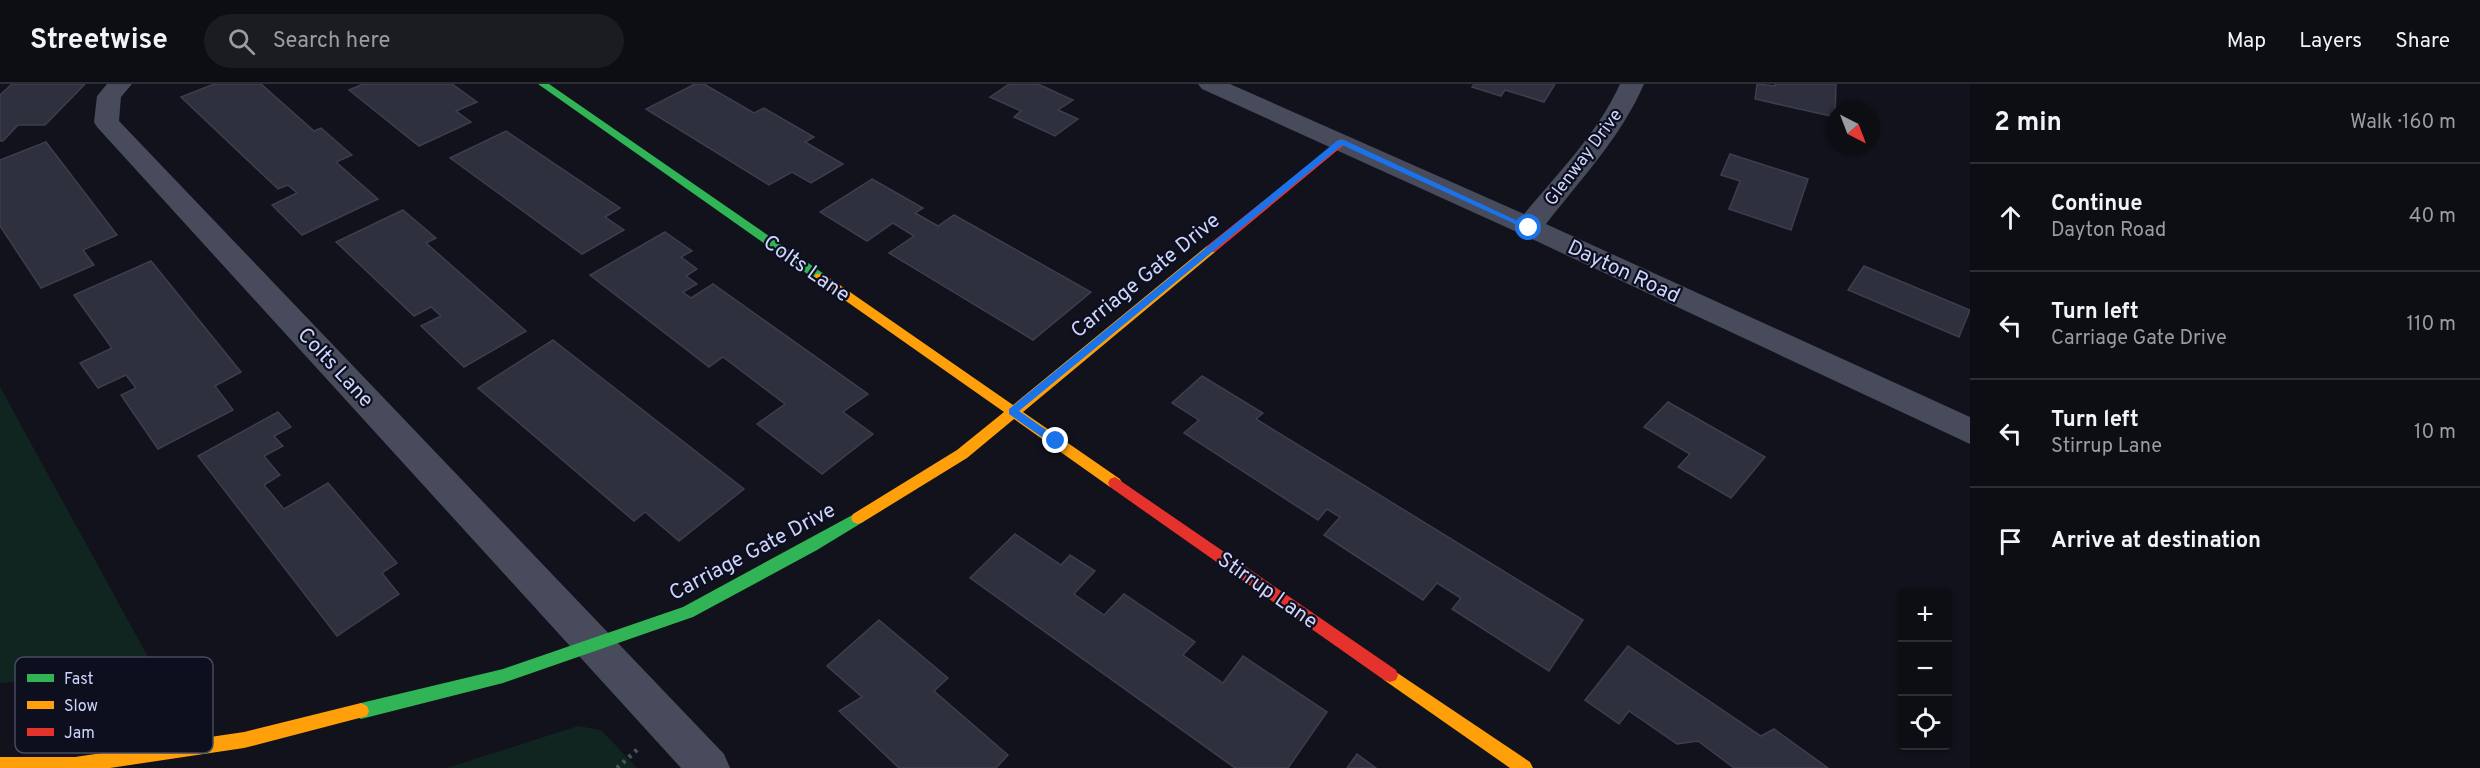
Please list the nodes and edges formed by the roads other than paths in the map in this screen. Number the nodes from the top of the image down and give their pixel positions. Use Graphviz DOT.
graph roads {
  1 [pos="120,84"];
  2 [pos="543,84"];
  3 [pos="1210,84"];
  4 [pos="1632,84"];
  5 [pos="1341,142"];
  6 [pos="1529,228"];
  7 [pos="1012,411"];
  8 [pos="1970,431"];
  9 [pos="595,644"];
  10 [pos="213,745"];
  11 [pos="159,753"];
  12 [pos="0,765"];
  13 [pos="74,766"];
  14 [pos="709,768"];
  15 [pos="1524,768"];
  1 -- 9 [label="street, Colts Lane"];
  2 -- 7 [label="street, Colts Lane"];
  3 -- 5 [label="street, Dayton Road"];
  4 -- 6 [label="street, Glenway Drive"];
  5 -- 6 [label="street, Dayton Road"];
  5 -- 7 [label="street, Carriage Gate Drive"];
  6 -- 8 [label="street, Dayton Road"];
  7 -- 9 [label="street, Carriage Gate Drive"];
  7 -- 15 [label="street, Stirrup Lane"];
  9 -- 10 [label="street, Carriage Gate Drive"];
  9 -- 14 [label="street"];
  11 -- 13 [label="street, Carriage Gate Drive"];
  12 -- 13 [label="street, Carriage Gate Drive"];
}
